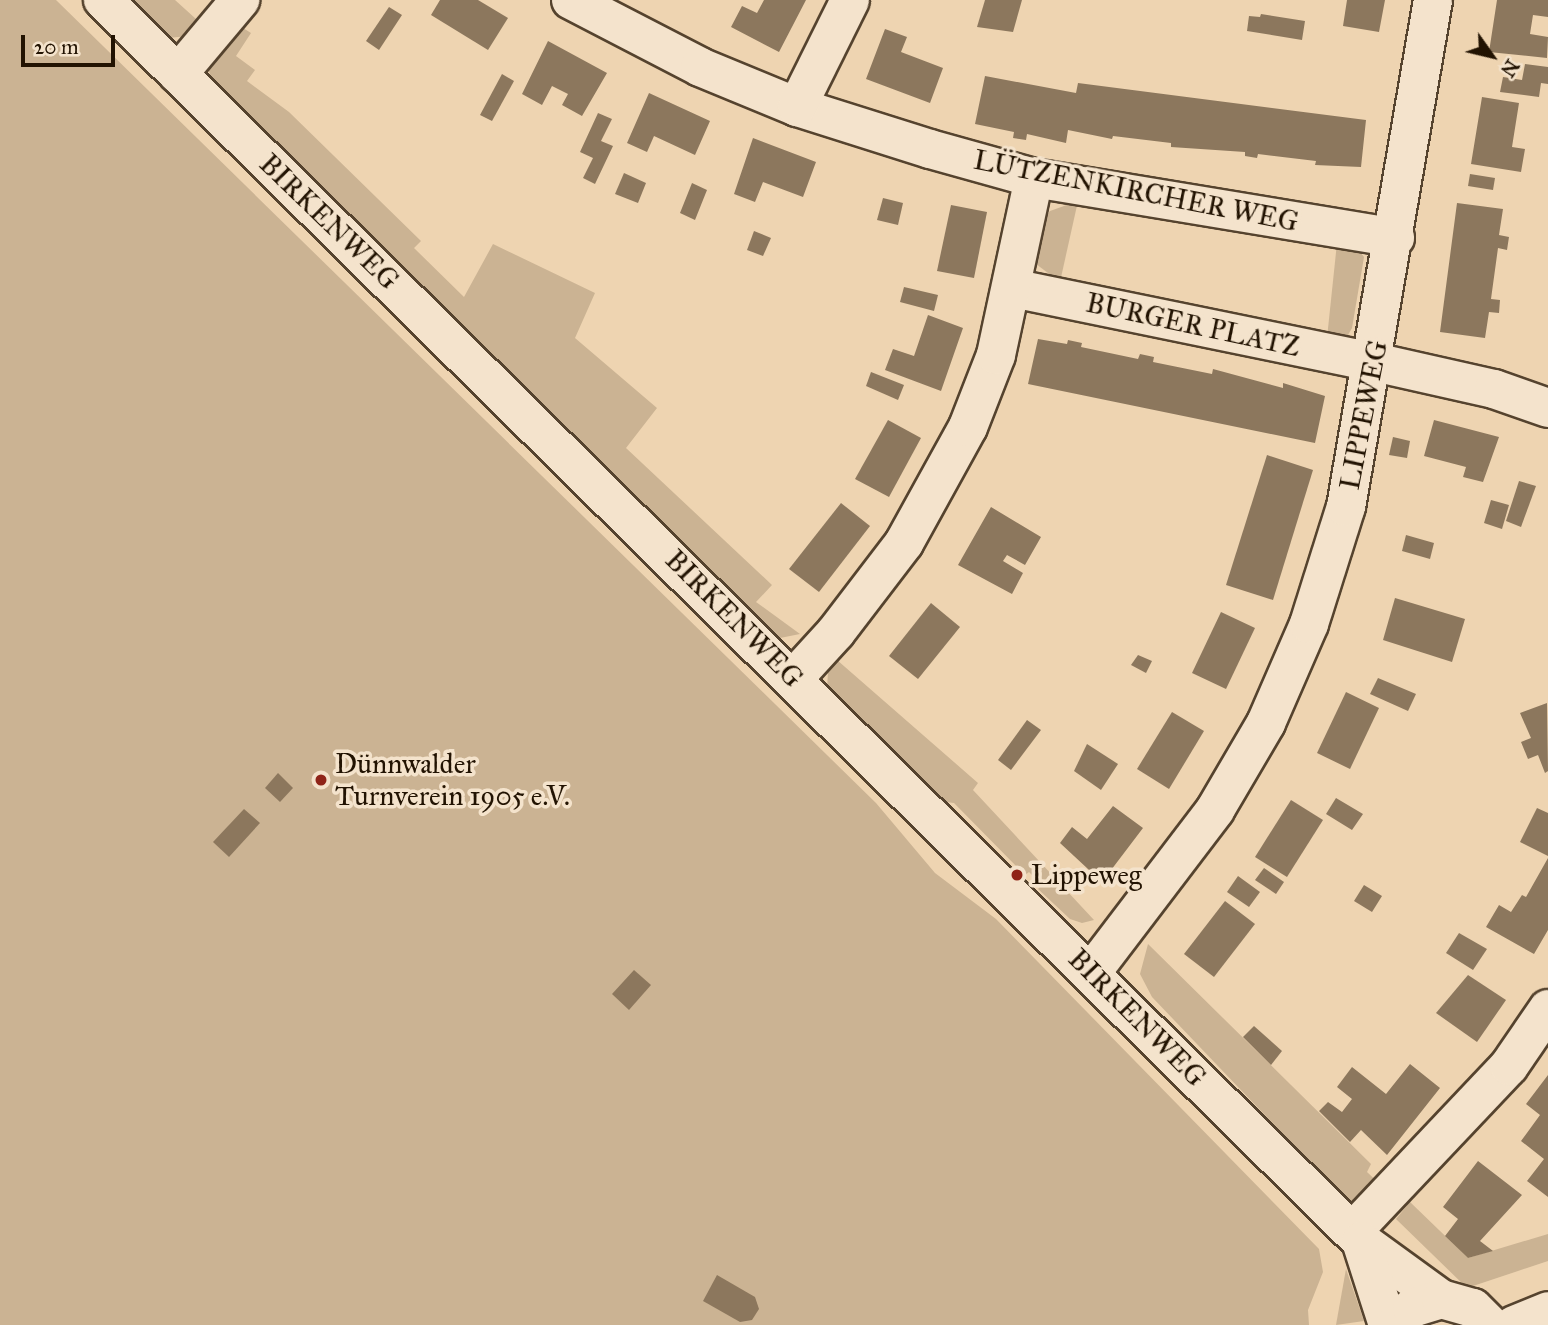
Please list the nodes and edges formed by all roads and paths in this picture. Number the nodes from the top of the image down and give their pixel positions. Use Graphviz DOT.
graph roads {
  1 [pos="103,0"];
  2 [pos="240,0"];
  3 [pos="571,0"];
  4 [pos="850,0"];
  5 [pos="1433,0"];
  6 [pos="178,74"];
  7 [pos="797,107"];
  8 [pos="1034,178"];
  9 [pos="1395,238"];
  10 [pos="1012,288"];
  11 [pos="1374,362"];
  12 [pos="1548,408"];
  13 [pos="794,678"];
  14 [pos="1091,973"];
  15 [pos="1548,1009"];
  16 [pos="1357,1236"];
  17 [pos="1441,1299"];
  18 [pos="1548,1311"];
  19 [pos="1388,1325"];
  20 [pos="1395,1325"];
  21 [pos="1490,1325"];
  22 [pos="1514,1325"];
  1 -- 6 [label="street, BIRKENWEG"];
  2 -- 6 [label="street"];
  3 -- 7 [label="street, LÜTZENKIRCHER WEG"];
  4 -- 7 [label="street"];
  5 -- 9 [label="street, LIPPEWEG"];
  6 -- 13 [label="street, BIRKENWEG"];
  7 -- 8 [label="street, LÜTZENKIRCHER WEG"];
  8 -- 9 [label="street, LÜTZENKIRCHER WEG"];
  8 -- 10 [label="street"];
  9 -- 11 [label="street, LIPPEWEG"];
  10 -- 11 [label="street, BURGER PLATZ"];
  10 -- 13 [label="street"];
  11 -- 12 [label="street, BURGER PLATZ"];
  11 -- 14 [label="street, LIPPEWEG"];
  13 -- 14 [label="street, BIRKENWEG"];
  14 -- 16 [label="street, BIRKENWEG"];
  15 -- 16 [label="street"];
  16 -- 17 [label="street, BIRKENWEG"];
  16 -- 19 [label="street, BIRKENWEG"];
  17 -- 20 [label="street"];
  17 -- 21 [label="street"];
  18 -- 22 [label="street"];
}
